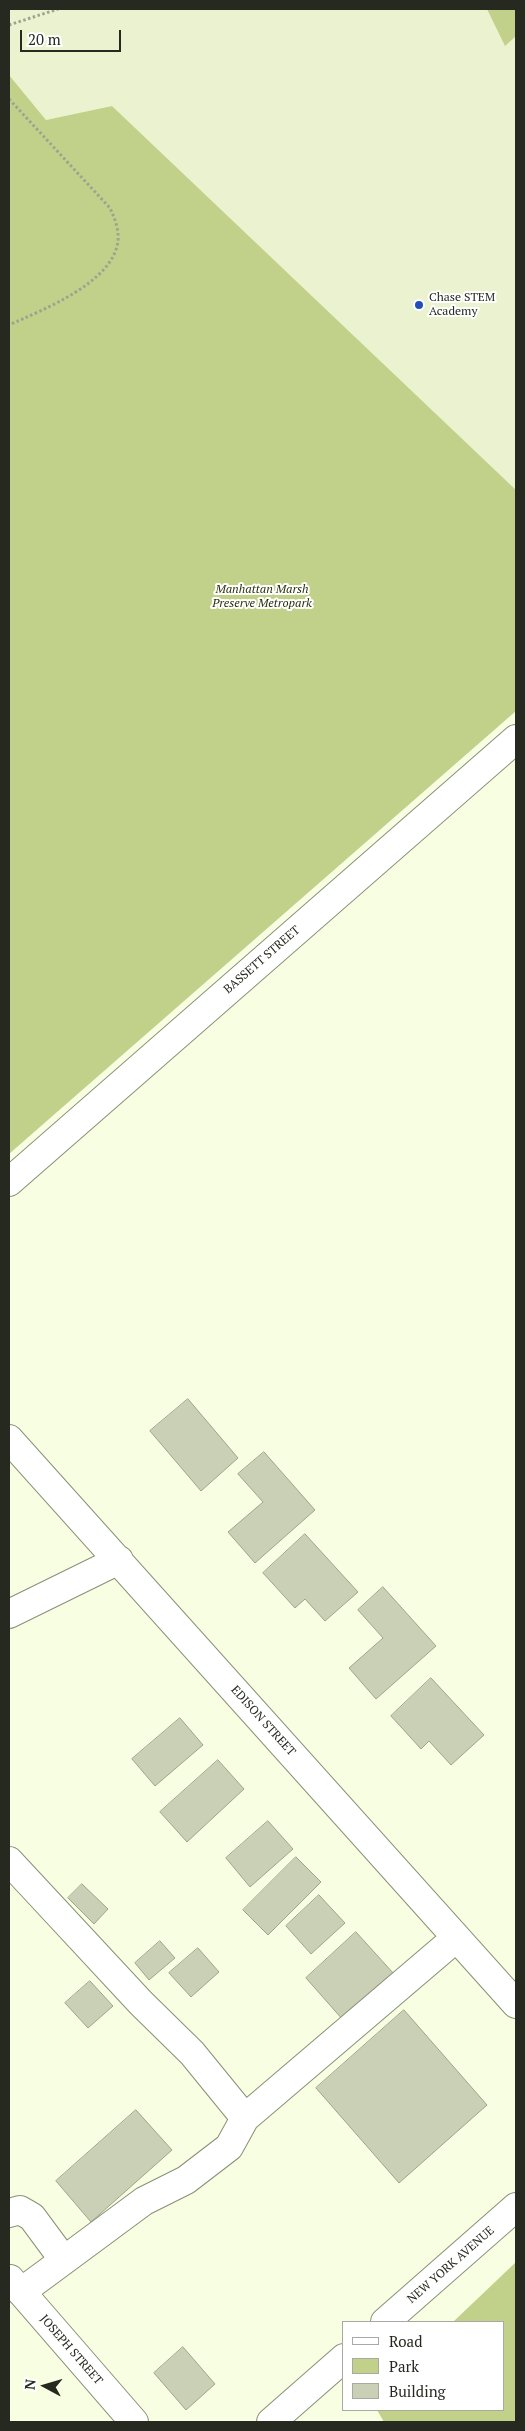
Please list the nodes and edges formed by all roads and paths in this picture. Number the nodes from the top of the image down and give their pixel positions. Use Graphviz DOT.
graph roads {
  1 [pos="58,9"];
  2 [pos="9,25"];
  3 [pos="9,99"];
  4 [pos="9,325"];
  5 [pos="516,739"];
  6 [pos="9,1182"];
  7 [pos="9,1439"];
  8 [pos="119,1560"];
  9 [pos="9,1614"];
  10 [pos="9,1861"];
  11 [pos="456,1938"];
  12 [pos="516,2004"];
  13 [pos="245,2118"];
  14 [pos="516,2207"];
  15 [pos="9,2213"];
  16 [pos="64,2259"];
  17 [pos="15,2285"];
  18 [pos="386,2321"];
  19 [pos="342,2360"];
  20 [pos="134,2422"];
  21 [pos="271,2422"];
  1 -- 2 [label="path"];
  3 -- 4 [label="path"];
  5 -- 6 [label="street, BASSETT STREET"];
  7 -- 8 [label="street, EDISON STREET"];
  8 -- 9 [label="street"];
  8 -- 11 [label="street, EDISON STREET"];
  10 -- 13 [label="street"];
  11 -- 12 [label="street, EDISON STREET"];
  11 -- 13 [label="street"];
  13 -- 16 [label="street"];
  14 -- 18 [label="street, NEW YORK AVENUE"];
  15 -- 16 [label="street"];
  16 -- 17 [label="street"];
  17 -- 20 [label="street, JOSEPH STREET"];
  19 -- 21 [label="street"];
}
